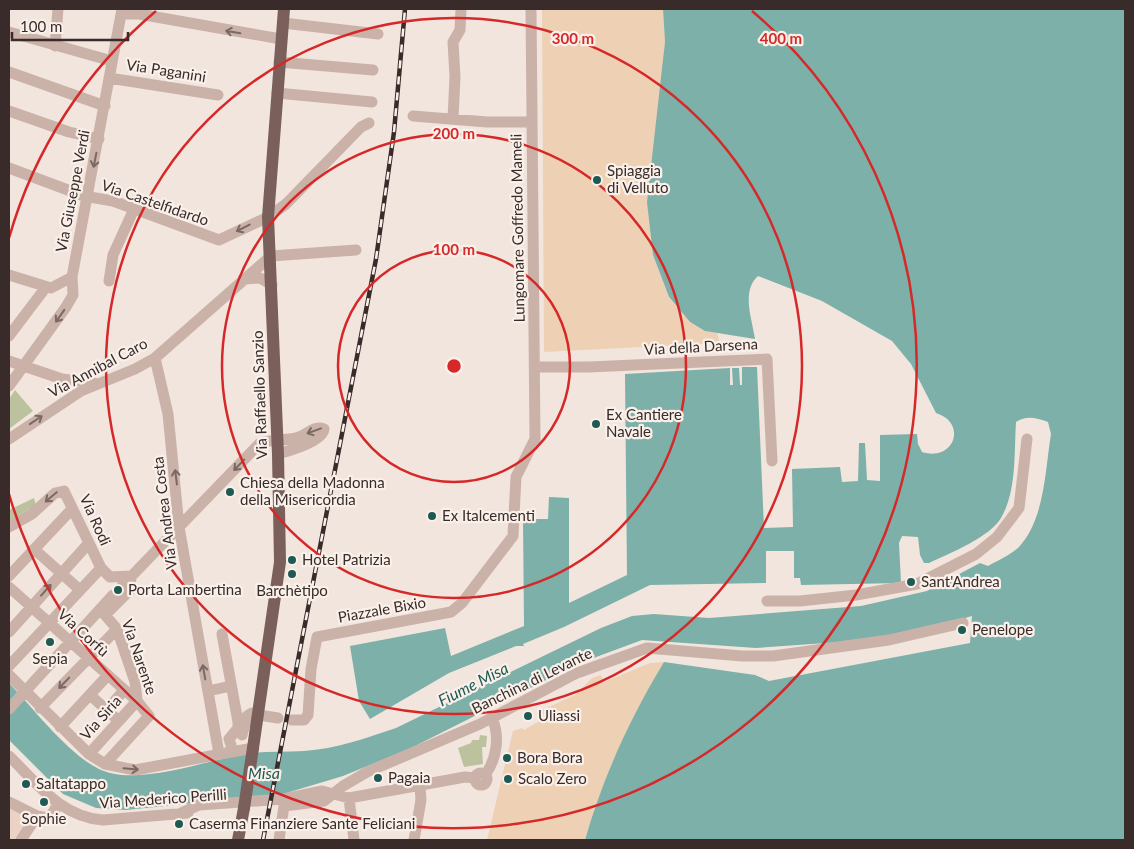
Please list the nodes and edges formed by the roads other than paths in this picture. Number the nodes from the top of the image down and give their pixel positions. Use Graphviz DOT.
graph roads {
  1 [pos="58,9"];
  2 [pos="284,9"];
  3 [pos="461,9"];
  4 [pos="532,9"];
  5 [pos="141,11"];
  6 [pos="122,12"];
  7 [pos="283,23"];
  8 [pos="9,32"];
  9 [pos="378,34"];
  10 [pos="281,39"];
  11 [pos="55,46"];
  12 [pos="112,62"];
  13 [pos="279,62"];
  14 [pos="373,70"];
  15 [pos="9,72"];
  16 [pos="109,78"];
  17 [pos="277,93"];
  18 [pos="218,94"];
  19 [pos="372,102"];
  20 [pos="105,106"];
  21 [pos="9,112"];
  22 [pos="413,116"];
  23 [pos="453,119"];
  24 [pos="369,122"];
  25 [pos="532,122"];
  26 [pos="99,139"];
  27 [pos="9,168"];
  28 [pos="88,197"];
  29 [pos="134,210"];
  30 [pos="268,217"];
  31 [pos="356,250"];
  32 [pos="270,256"];
  33 [pos="9,275"];
  34 [pos="72,277"];
  35 [pos="243,280"];
  36 [pos="109,281"];
  37 [pos="272,285"];
  38 [pos="46,287"];
  39 [pos="9,336"];
  40 [pos="155,358"];
  41 [pos="9,361"];
  42 [pos="24,366"];
  43 [pos="535,367"];
  44 [pos="62,379"];
  45 [pos="97,383"];
  46 [pos="9,386"];
  47 [pos="64,402"];
  48 [pos="278,438"];
  49 [pos="9,439"];
  50 [pos="1027,440"];
  51 [pos="278,454"];
  52 [pos="772,461"];
  53 [pos="72,509"];
  54 [pos="9,527"];
  55 [pos="179,527"];
  56 [pos="88,544"];
  57 [pos="34,549"];
  58 [pos="101,568"];
  59 [pos="62,574"];
  60 [pos="9,576"];
  61 [pos="132,576"];
  62 [pos="122,586"];
  63 [pos="9,587"];
  64 [pos="80,590"];
  65 [pos="113,595"];
  66 [pos="767,601"];
  67 [pos="31,607"];
  68 [pos="103,611"];
  69 [pos="451,612"];
  70 [pos="49,623"];
  71 [pos="963,623"];
  72 [pos="117,629"];
  73 [pos="9,632"];
  74 [pos="222,634"];
  75 [pos="70,641"];
  76 [pos="88,658"];
  77 [pos="9,666"];
  78 [pos="9,675"];
  79 [pos="108,675"];
  80 [pos="232,686"];
  81 [pos="124,690"];
  82 [pos="208,691"];
  83 [pos="22,693"];
  84 [pos="90,695"];
  85 [pos="137,701"];
  86 [pos="40,708"];
  87 [pos="9,709"];
  88 [pos="107,710"];
  89 [pos="252,714"];
  90 [pos="265,716"];
  91 [pos="278,718"];
  92 [pos="492,718"];
  93 [pos="292,720"];
  94 [pos="119,721"];
  95 [pos="60,727"];
  96 [pos="253,748"];
  97 [pos="225,751"];
  98 [pos="88,754"];
  99 [pos="9,756"];
  100 [pos="105,764"];
  101 [pos="420,786"];
  102 [pos="334,794"];
  103 [pos="349,798"];
  104 [pos="9,802"];
  105 [pos="58,805"];
  106 [pos="244,808"];
  107 [pos="181,813"];
  108 [pos="37,816"];
  109 [pos="24,839"];
  110 [pos="238,840"];
  111 [pos="279,840"];
  112 [pos="354,840"];
  113 [pos="414,840"];
  1 -- 11 [label="street"];
  2 -- 7 [label="main road, Via Raffaello Sanzio"];
  3 -- 23 [label="street"];
  4 -- 25 [label="street, Lungomare Goffredo Mameli"];
  5 -- 6 [label="street"];
  10 -- 5 [label="street, one-way"];
  6 -- 12 [label="street, Via Giuseppe Verdi"];
  7 -- 9 [label="street"];
  7 -- 10 [label="main road, Via Raffaello Sanzio"];
  8 -- 11 [label="street"];
  10 -- 13 [label="main road, Via Raffaello Sanzio"];
  11 -- 12 [label="street"];
  12 -- 16 [label="street, Via Giuseppe Verdi"];
  13 -- 14 [label="street"];
  13 -- 17 [label="main road, Via Raffaello Sanzio"];
  15 -- 20 [label="street"];
  16 -- 18 [label="street, Via Paganini"];
  16 -- 20 [label="street, Via Giuseppe Verdi"];
  17 -- 19 [label="street"];
  17 -- 30 [label="main road, Via Raffaello Sanzio"];
  20 -- 26 [label="street, Via Giuseppe Verdi"];
  21 -- 26 [label="street"];
  22 -- 23 [label="street"];
  23 -- 25 [label="street"];
  24 -- 30 [label="street, Via Castelfidardo"];
  25 -- 43 [label="street, Lungomare Goffredo Mameli"];
  26 -- 28 [label="street, Via Giuseppe Verdi, one-way"];
  27 -- 28 [label="street, Via Castelfidardo"];
  28 -- 29 [label="street, Via Castelfidardo"];
  28 -- 34 [label="street, Via Giuseppe Verdi"];
  30 -- 29 [label="street, Via Castelfidardo, one-way"];
  29 -- 36 [label="street"];
  30 -- 32 [label="main road, Via Raffaello Sanzio"];
  31 -- 32 [label="street"];
  32 -- 35 [label="street, Via Annibal Caro"];
  32 -- 37 [label="main road, Via Raffaello Sanzio"];
  33 -- 38 [label="street"];
  34 -- 38 [label="street"];
  34 -- 42 [label="street, Via Giuseppe Verdi, one-way"];
  35 -- 37 [label="street"];
  35 -- 40 [label="street, Via Annibal Caro"];
  37 -- 48 [label="main road, Via Raffaello Sanzio"];
  38 -- 39 [label="street"];
  40 -- 45 [label="street, Via Annibal Caro"];
  55 -- 40 [label="street, Via Andrea Costa, one-way"];
  41 -- 42 [label="street"];
  42 -- 44 [label="street"];
  42 -- 46 [label="street, Via Giuseppe Verdi"];
  43 -- 52 [label="street, Via della Darsena"];
  43 -- 69 [label="street, Lungomare Goffredo Mameli"];
  44 -- 45 [label="street"];
  44 -- 47 [label="street"];
  45 -- 47 [label="street, Via Annibal Caro"];
  49 -- 47 [label="street, Via Annibal Caro, one-way"];
  48 -- 51 [label="main road, Via Raffaello Sanzio"];
  51 -- 48 [label="street, one-way"];
  48 -- 55 [label="street, one-way"];
  50 -- 66 [label="street"];
  51 -- 96 [label="main road, Via Raffaello Sanzio"];
  53 -- 54 [label="street, Via Rodi, one-way"];
  53 -- 56 [label="street, Via Rodi"];
  53 -- 57 [label="street"];
  55 -- 61 [label="street"];
  82 -- 55 [label="street, Via Andrea Costa, one-way"];
  56 -- 58 [label="street, Via Rodi"];
  56 -- 59 [label="street"];
  57 -- 59 [label="street"];
  57 -- 60 [label="street"];
  58 -- 61 [label="street"];
  58 -- 64 [label="street"];
  59 -- 64 [label="street"];
  67 -- 59 [label="street, one-way"];
  61 -- 62 [label="street"];
  61 -- 68 [label="street"];
  63 -- 67 [label="street, Via Corfù"];
  64 -- 70 [label="street"];
  65 -- 68 [label="street"];
  67 -- 70 [label="street, Via Corfù"];
  67 -- 73 [label="street"];
  68 -- 72 [label="street, Via Narente"];
  68 -- 75 [label="street"];
  69 -- 93 [label="street, Piazzale Bixio"];
  70 -- 75 [label="street, Via Corfù"];
  70 -- 77 [label="street"];
  71 -- 92 [label="street, Banchina di Levante"];
  72 -- 76 [label="street"];
  72 -- 85 [label="street, Via Narente"];
  74 -- 80 [label="street"];
  75 -- 76 [label="street, Via Corfù"];
  75 -- 83 [label="street"];
  76 -- 79 [label="street, Via Corfù"];
  76 -- 86 [label="street, one-way"];
  78 -- 83 [label="street"];
  79 -- 81 [label="street, Via Corfù"];
  79 -- 84 [label="street"];
  80 -- 82 [label="street"];
  80 -- 97 [label="street"];
  81 -- 85 [label="street, Via Corfù"];
  81 -- 88 [label="street"];
  82 -- 97 [label="street, Via Andrea Costa"];
  83 -- 86 [label="street"];
  83 -- 87 [label="street"];
  84 -- 88 [label="street"];
  84 -- 95 [label="street"];
  85 -- 94 [label="street, Via Siria"];
  85 -- 100 [label="street, Via Narente"];
  86 -- 95 [label="street"];
  88 -- 94 [label="street"];
  89 -- 97 [label="street"];
  90 -- 91 [label="street"];
  92 -- 101 [label="street"];
  92 -- 102 [label="street, Banchina di Levante"];
  94 -- 98 [label="street, Via Siria"];
  95 -- 98 [label="street"];
  96 -- 97 [label="street"];
  96 -- 106 [label="main road, Via Raffaello Sanzio, bridge"];
  100 -- 97 [label="street, one-way"];
  98 -- 100 [label="street"];
  99 -- 105 [label="street, Via Mederico Perilli"];
  101 -- 103 [label="street"];
  101 -- 113 [label="street"];
  102 -- 103 [label="street"];
  102 -- 107 [label="street"];
  102 -- 111 [label="street, Banchina di Levante"];
  103 -- 112 [label="street"];
  104 -- 108 [label="street"];
  105 -- 107 [label="street, Via Mederico Perilli"];
  105 -- 108 [label="street"];
  106 -- 107 [label="street, Via Mederico Perilli"];
  106 -- 110 [label="main road, Via Raffaello Sanzio"];
  108 -- 109 [label="street"];
}
